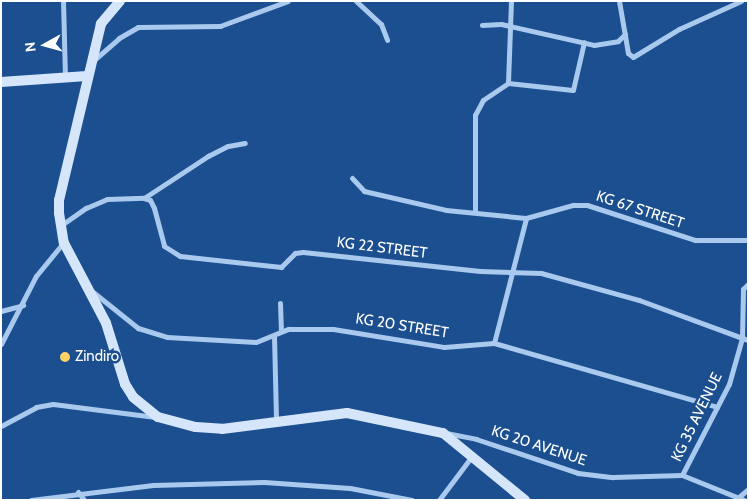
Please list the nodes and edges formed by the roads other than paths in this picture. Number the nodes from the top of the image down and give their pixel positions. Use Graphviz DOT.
graph roads {
  1 [pos="63,1"];
  2 [pos="120,1"];
  3 [pos="288,1"];
  4 [pos="356,1"];
  5 [pos="511,1"];
  6 [pos="619,1"];
  7 [pos="741,1"];
  8 [pos="482,25"];
  9 [pos="509,26"];
  10 [pos="625,34"];
  11 [pos="387,40"];
  12 [pos="584,42"];
  13 [pos="90,64"];
  14 [pos="87,76"];
  15 [pos="65,77"];
  16 [pos="1,82"];
  17 [pos="508,83"];
  18 [pos="245,142"];
  19 [pos="352,178"];
  20 [pos="144,198"];
  21 [pos="474,212"];
  22 [pos="526,218"];
  23 [pos="60,226"];
  24 [pos="748,240"];
  25 [pos="64,242"];
  26 [pos="514,272"];
  27 [pos="748,284"];
  28 [pos="91,290"];
  29 [pos="280,303"];
  30 [pos="24,305"];
  31 [pos="1,311"];
  32 [pos="281,331"];
  33 [pos="274,336"];
  34 [pos="745,339"];
  35 [pos="494,342"];
  36 [pos="1,344"];
  37 [pos="717,407"];
  38 [pos="158,417"];
  39 [pos="276,420"];
  40 [pos="1,426"];
  41 [pos="443,433"];
  42 [pos="472,456"];
  43 [pos="682,475"];
  44 [pos="748,489"];
  45 [pos="78,492"];
  46 [pos="742,498"];
  47 [pos="31,500"];
  48 [pos="84,500"];
  49 [pos="412,500"];
  50 [pos="439,500"];
  51 [pos="525,500"];
  1 -- 15 [label="street"];
  2 -- 13 [label="main road"];
  3 -- 13 [label="street"];
  4 -- 11 [label="street"];
  5 -- 9 [label="street"];
  6 -- 10 [label="street"];
  7 -- 10 [label="street"];
  8 -- 9 [label="street"];
  9 -- 12 [label="street"];
  9 -- 17 [label="street"];
  10 -- 12 [label="street"];
  12 -- 17 [label="street"];
  13 -- 14 [label="main road"];
  14 -- 15 [label="main road"];
  14 -- 23 [label="main road"];
  15 -- 16 [label="main road"];
  17 -- 21 [label="street"];
  18 -- 20 [label="street"];
  19 -- 21 [label="street, KG 67 STREET"];
  20 -- 23 [label="street"];
  20 -- 26 [label="street, KG 22 STREET"];
  21 -- 22 [label="street, KG 67 STREET"];
  22 -- 24 [label="street, KG 67 STREET"];
  22 -- 26 [label="street"];
  23 -- 25 [label="main road"];
  25 -- 28 [label="main road"];
  25 -- 30 [label="street"];
  26 -- 34 [label="street, KG 22 STREET"];
  26 -- 35 [label="street"];
  27 -- 34 [label="street, KG 35 AVENUE"];
  28 -- 33 [label="street"];
  28 -- 38 [label="main road"];
  29 -- 32 [label="street"];
  30 -- 31 [label="street"];
  30 -- 36 [label="street"];
  32 -- 33 [label="street"];
  32 -- 35 [label="street, KG 20 STREET"];
  33 -- 39 [label="street"];
  34 -- 37 [label="street, KG 35 AVENUE"];
  35 -- 37 [label="street, KG 20 STREET"];
  37 -- 43 [label="street, KG 35 AVENUE"];
  38 -- 39 [label="main road"];
  38 -- 40 [label="street"];
  39 -- 41 [label="main road"];
  41 -- 42 [label="main road"];
  41 -- 43 [label="street, KG 20 AVENUE"];
  42 -- 50 [label="street"];
  42 -- 51 [label="main road"];
  43 -- 46 [label="street, KG 20 AVENUE"];
  44 -- 46 [label="street"];
  45 -- 47 [label="street"];
  45 -- 48 [label="street"];
  45 -- 49 [label="street"];
}
